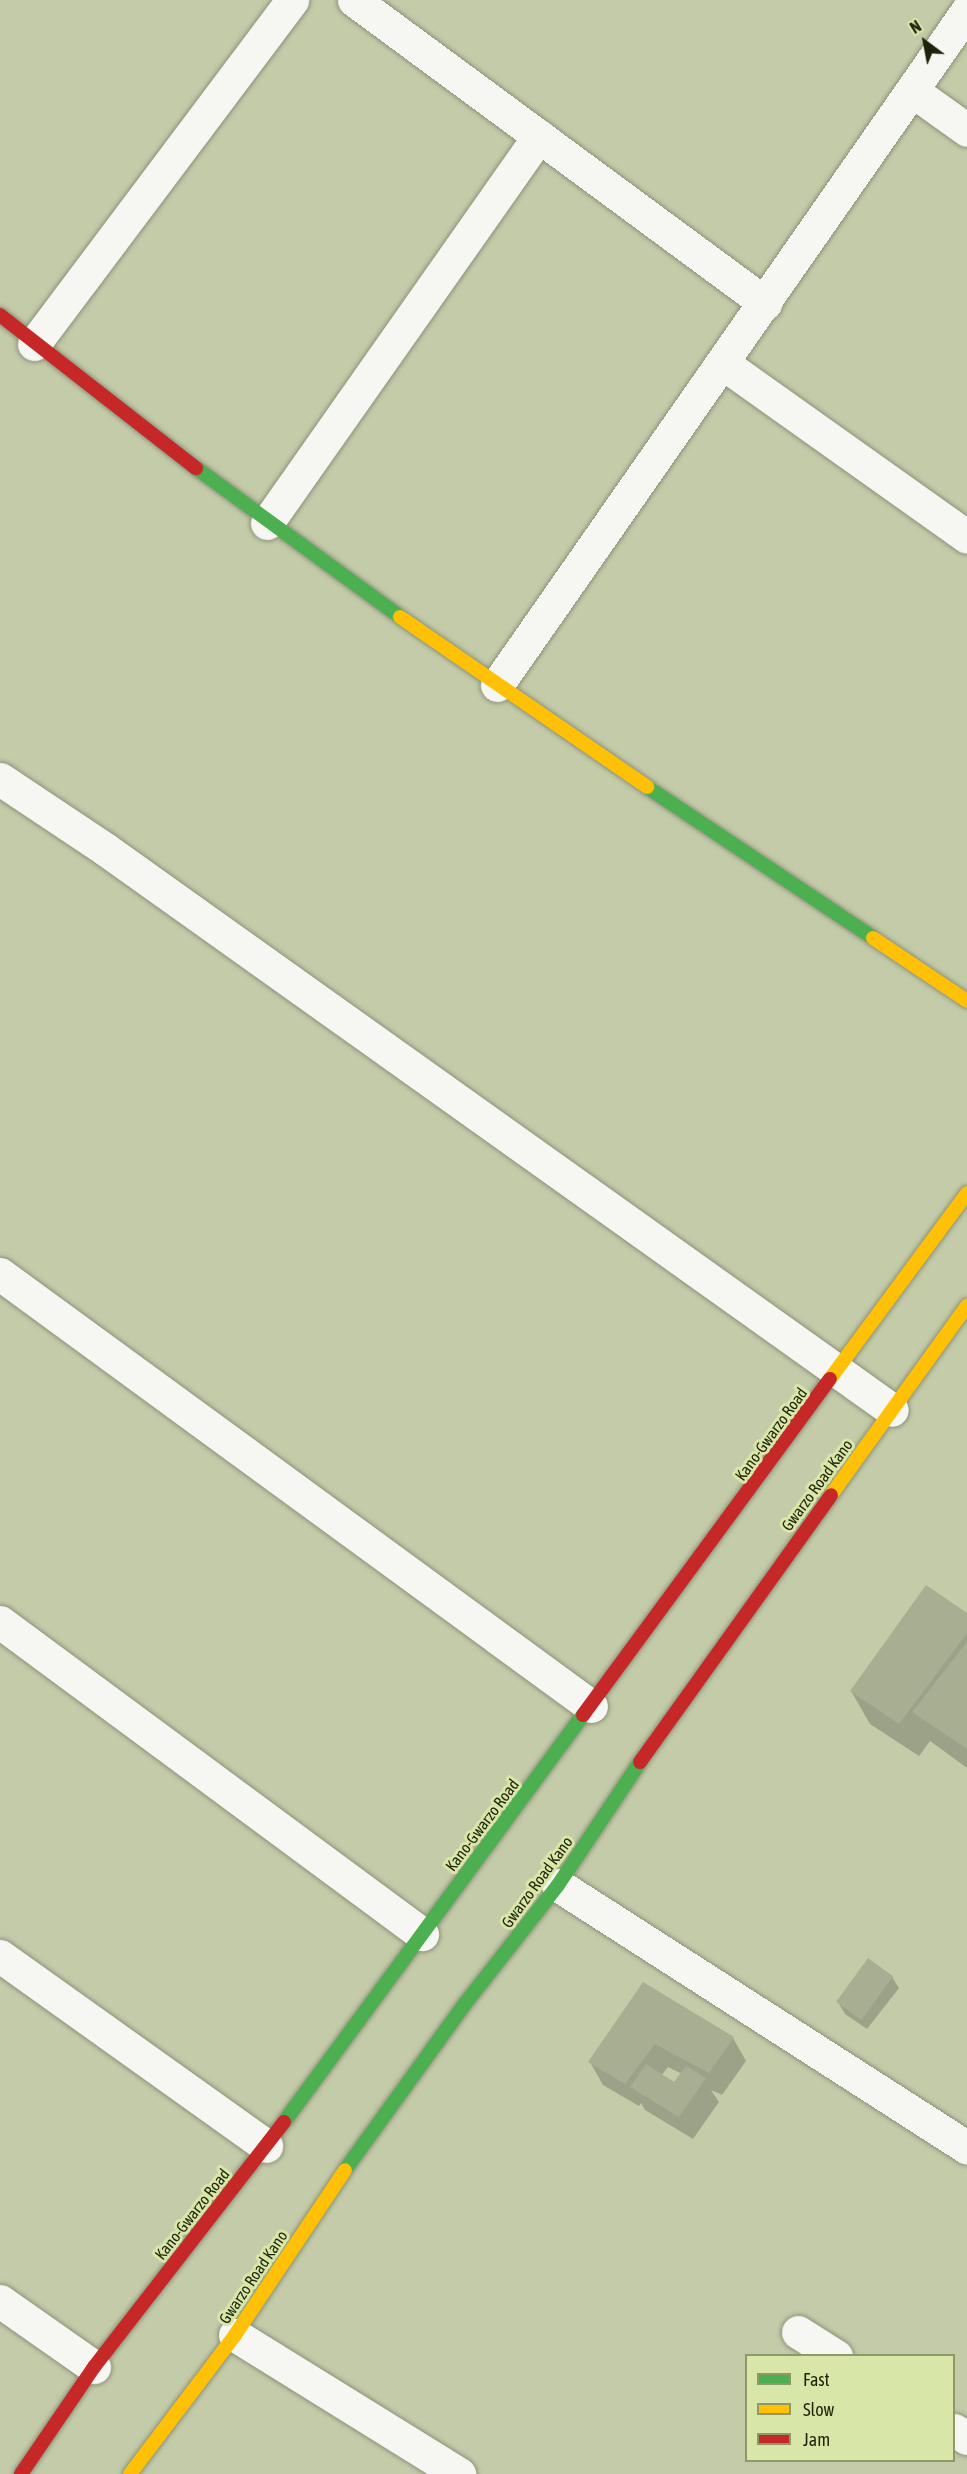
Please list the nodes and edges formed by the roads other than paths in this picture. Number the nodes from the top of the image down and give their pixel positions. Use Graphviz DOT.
graph roads {
  1 [pos="292,0"];
  2 [pos="354,0"];
  3 [pos="967,11"];
  4 [pos="914,92"];
  5 [pos="967,130"];
  6 [pos="539,136"];
  7 [pos="765,303"];
  8 [pos="0,315"];
  9 [pos="34,344"];
  10 [pos="724,364"];
  11 [pos="267,523"];
  12 [pos="967,537"];
  13 [pos="497,685"];
  14 [pos="0,779"];
  15 [pos="967,1001"];
  16 [pos="967,1192"];
  17 [pos="0,1274"];
  18 [pos="967,1306"];
  19 [pos="838,1370"];
  20 [pos="892,1410"];
  21 [pos="0,1622"];
  22 [pos="591,1706"];
  23 [pos="558,1885"];
  24 [pos="422,1934"];
  25 [pos="0,1956"];
  26 [pos="266,2146"];
  27 [pos="967,2148"];
  28 [pos="0,2301"];
  29 [pos="798,2332"];
  30 [pos="235,2335"];
  31 [pos="834,2354"];
  32 [pos="94,2367"];
  33 [pos="21,2474"];
  34 [pos="130,2474"];
  35 [pos="459,2474"];
  1 -- 9 [label="street"];
  2 -- 6 [label="street"];
  3 -- 4 [label="street"];
  4 -- 5 [label="street"];
  4 -- 7 [label="street"];
  6 -- 7 [label="street"];
  6 -- 11 [label="street"];
  7 -- 10 [label="street"];
  8 -- 9 [label="main road"];
  9 -- 11 [label="main road"];
  10 -- 12 [label="street"];
  10 -- 13 [label="street"];
  11 -- 13 [label="main road"];
  13 -- 15 [label="main road"];
  14 -- 19 [label="street"];
  16 -- 19 [label="main road, Kano-Gwarzo Road"];
  17 -- 22 [label="street"];
  18 -- 20 [label="main road, Gwarzo Road Kano"];
  19 -- 20 [label="street"];
  19 -- 22 [label="main road, Kano-Gwarzo Road"];
  20 -- 23 [label="main road, Gwarzo Road Kano"];
  21 -- 24 [label="street"];
  22 -- 24 [label="main road, Kano-Gwarzo Road"];
  23 -- 27 [label="street"];
  23 -- 30 [label="main road, Gwarzo Road Kano"];
  24 -- 26 [label="main road, Kano-Gwarzo Road"];
  25 -- 26 [label="street"];
  26 -- 32 [label="main road, Kano-Gwarzo Road"];
  28 -- 32 [label="street"];
  29 -- 31 [label="street"];
  30 -- 34 [label="main road, Gwarzo Road Kano"];
  30 -- 35 [label="street"];
  32 -- 33 [label="main road, Kano-Gwarzo Road"];
}
